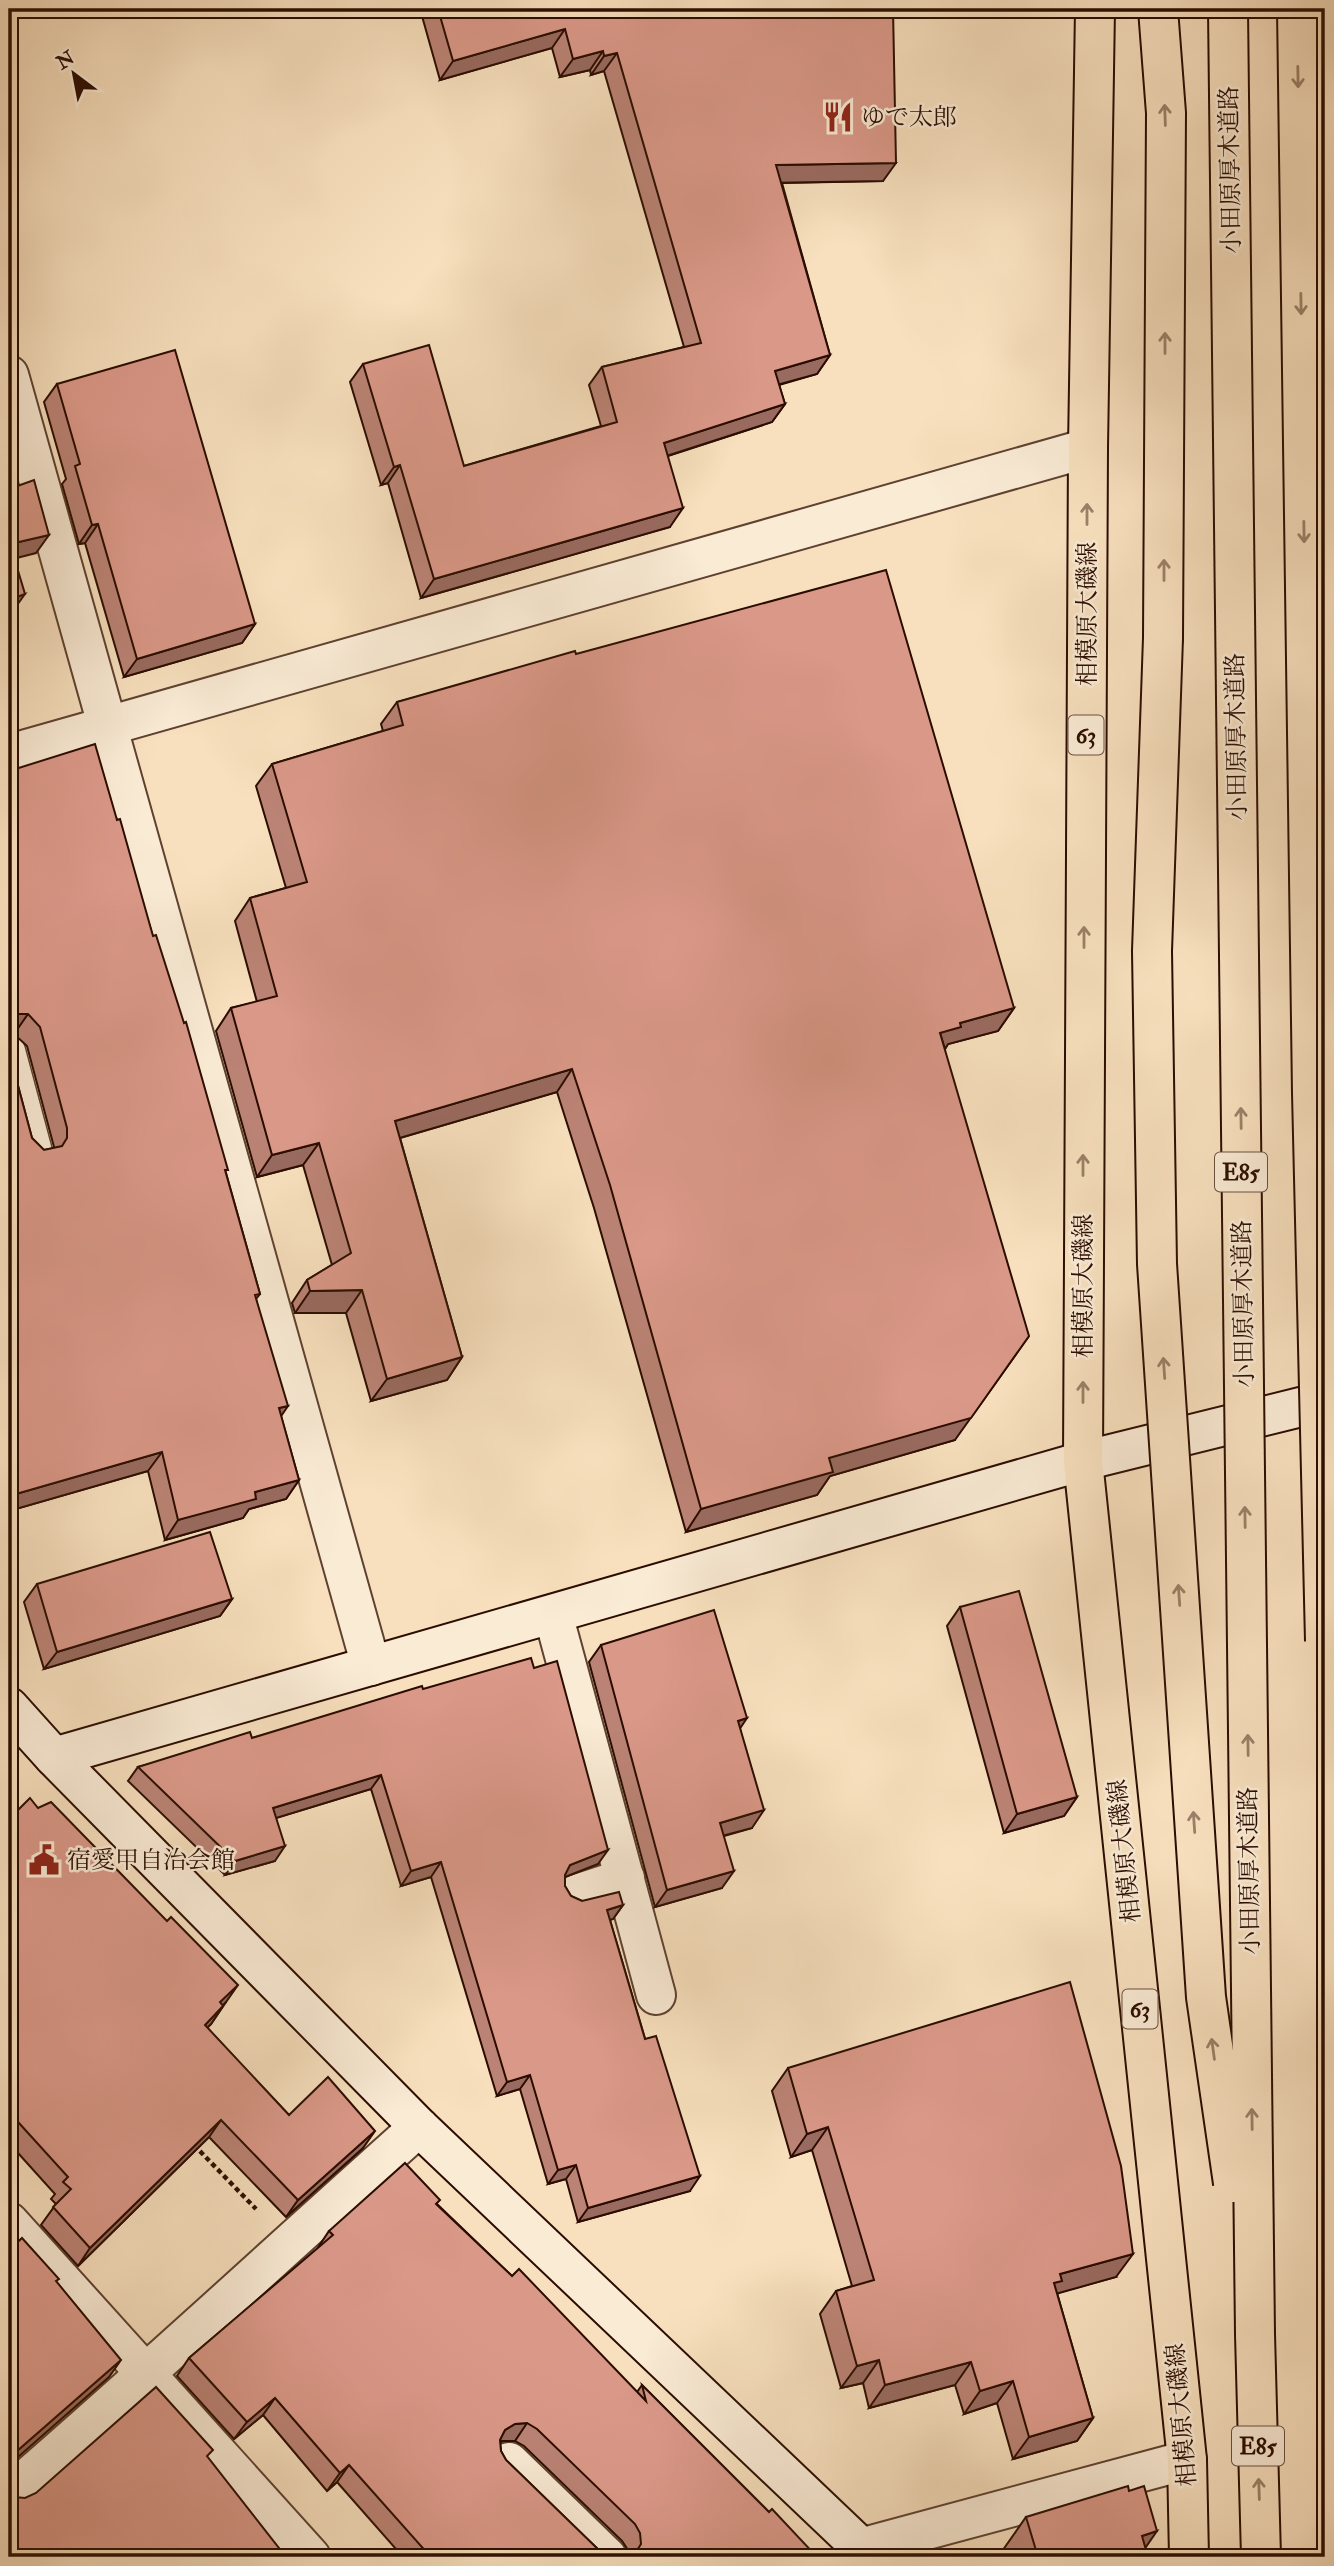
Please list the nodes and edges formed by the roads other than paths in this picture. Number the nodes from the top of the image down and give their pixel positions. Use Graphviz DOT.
graph roads {
  1 [pos="1095,9"];
  2 [pos="1158,9"];
  3 [pos="1228,9"];
  4 [pos="1297,9"];
  5 [pos="9,375"];
  6 [pos="1088,448"];
  7 [pos="107,726"];
  8 [pos="9,754"];
  9 [pos="9,1051"];
  10 [pos="16,1104"];
  11 [pos="36,1152"];
  12 [pos="1325,1401"];
  13 [pos="1083,1461"];
  14 [pos="553,1614"];
  15 [pos="1325,1641"];
  16 [pos="371,1666"];
  17 [pos="9,1707"];
  18 [pos="54,1757"];
  19 [pos="625,1878"];
  20 [pos="576,1894"];
  21 [pos="656,1995"];
  22 [pos="419,2127"];
  23 [pos="9,2222"];
  24 [pos="1255,2334"];
  25 [pos="146,2375"];
  26 [pos="1187,2460"];
  27 [pos="509,2462"];
  28 [pos="9,2494"];
  29 [pos="866,2553"];
  30 [pos="311,2557"];
  31 [pos="607,2557"];
  32 [pos="1188,2557"];
  33 [pos="1261,2557"];
  1 -- 6 [label="main road, 相模原大磯線 / 63"];
  24 -- 2 [label="main road, one-way, bridge"];
  24 -- 3 [label="main road, 小田原厚木道路 / E85, one-way, bridge"];
  4 -- 15 [label="main road, one-way, bridge"];
  5 -- 7 [label="street"];
  6 -- 7 [label="street"];
  13 -- 6 [label="main road, 相模原大磯線 / 63, one-way"];
  7 -- 8 [label="street"];
  7 -- 16 [label="street"];
  9 -- 10 [label="lane"];
  10 -- 11 [label="lane"];
  12 -- 13 [label="street"];
  13 -- 14 [label="street"];
  13 -- 26 [label="main road, 相模原大磯線 / 63"];
  14 -- 16 [label="street"];
  14 -- 19 [label="street"];
  16 -- 18 [label="street"];
  17 -- 18 [label="street"];
  18 -- 22 [label="street"];
  19 -- 20 [label="street"];
  19 -- 21 [label="street"];
  22 -- 25 [label="street"];
  22 -- 29 [label="street"];
  23 -- 25 [label="street"];
  33 -- 24 [label="main road, 小田原厚木道路 / E85, one-way"];
  25 -- 28 [label="street"];
  25 -- 30 [label="street"];
  26 -- 29 [label="street"];
  26 -- 32 [label="main road, 相模原大磯線 / 63"];
  27 -- 31 [label="street"];
}
